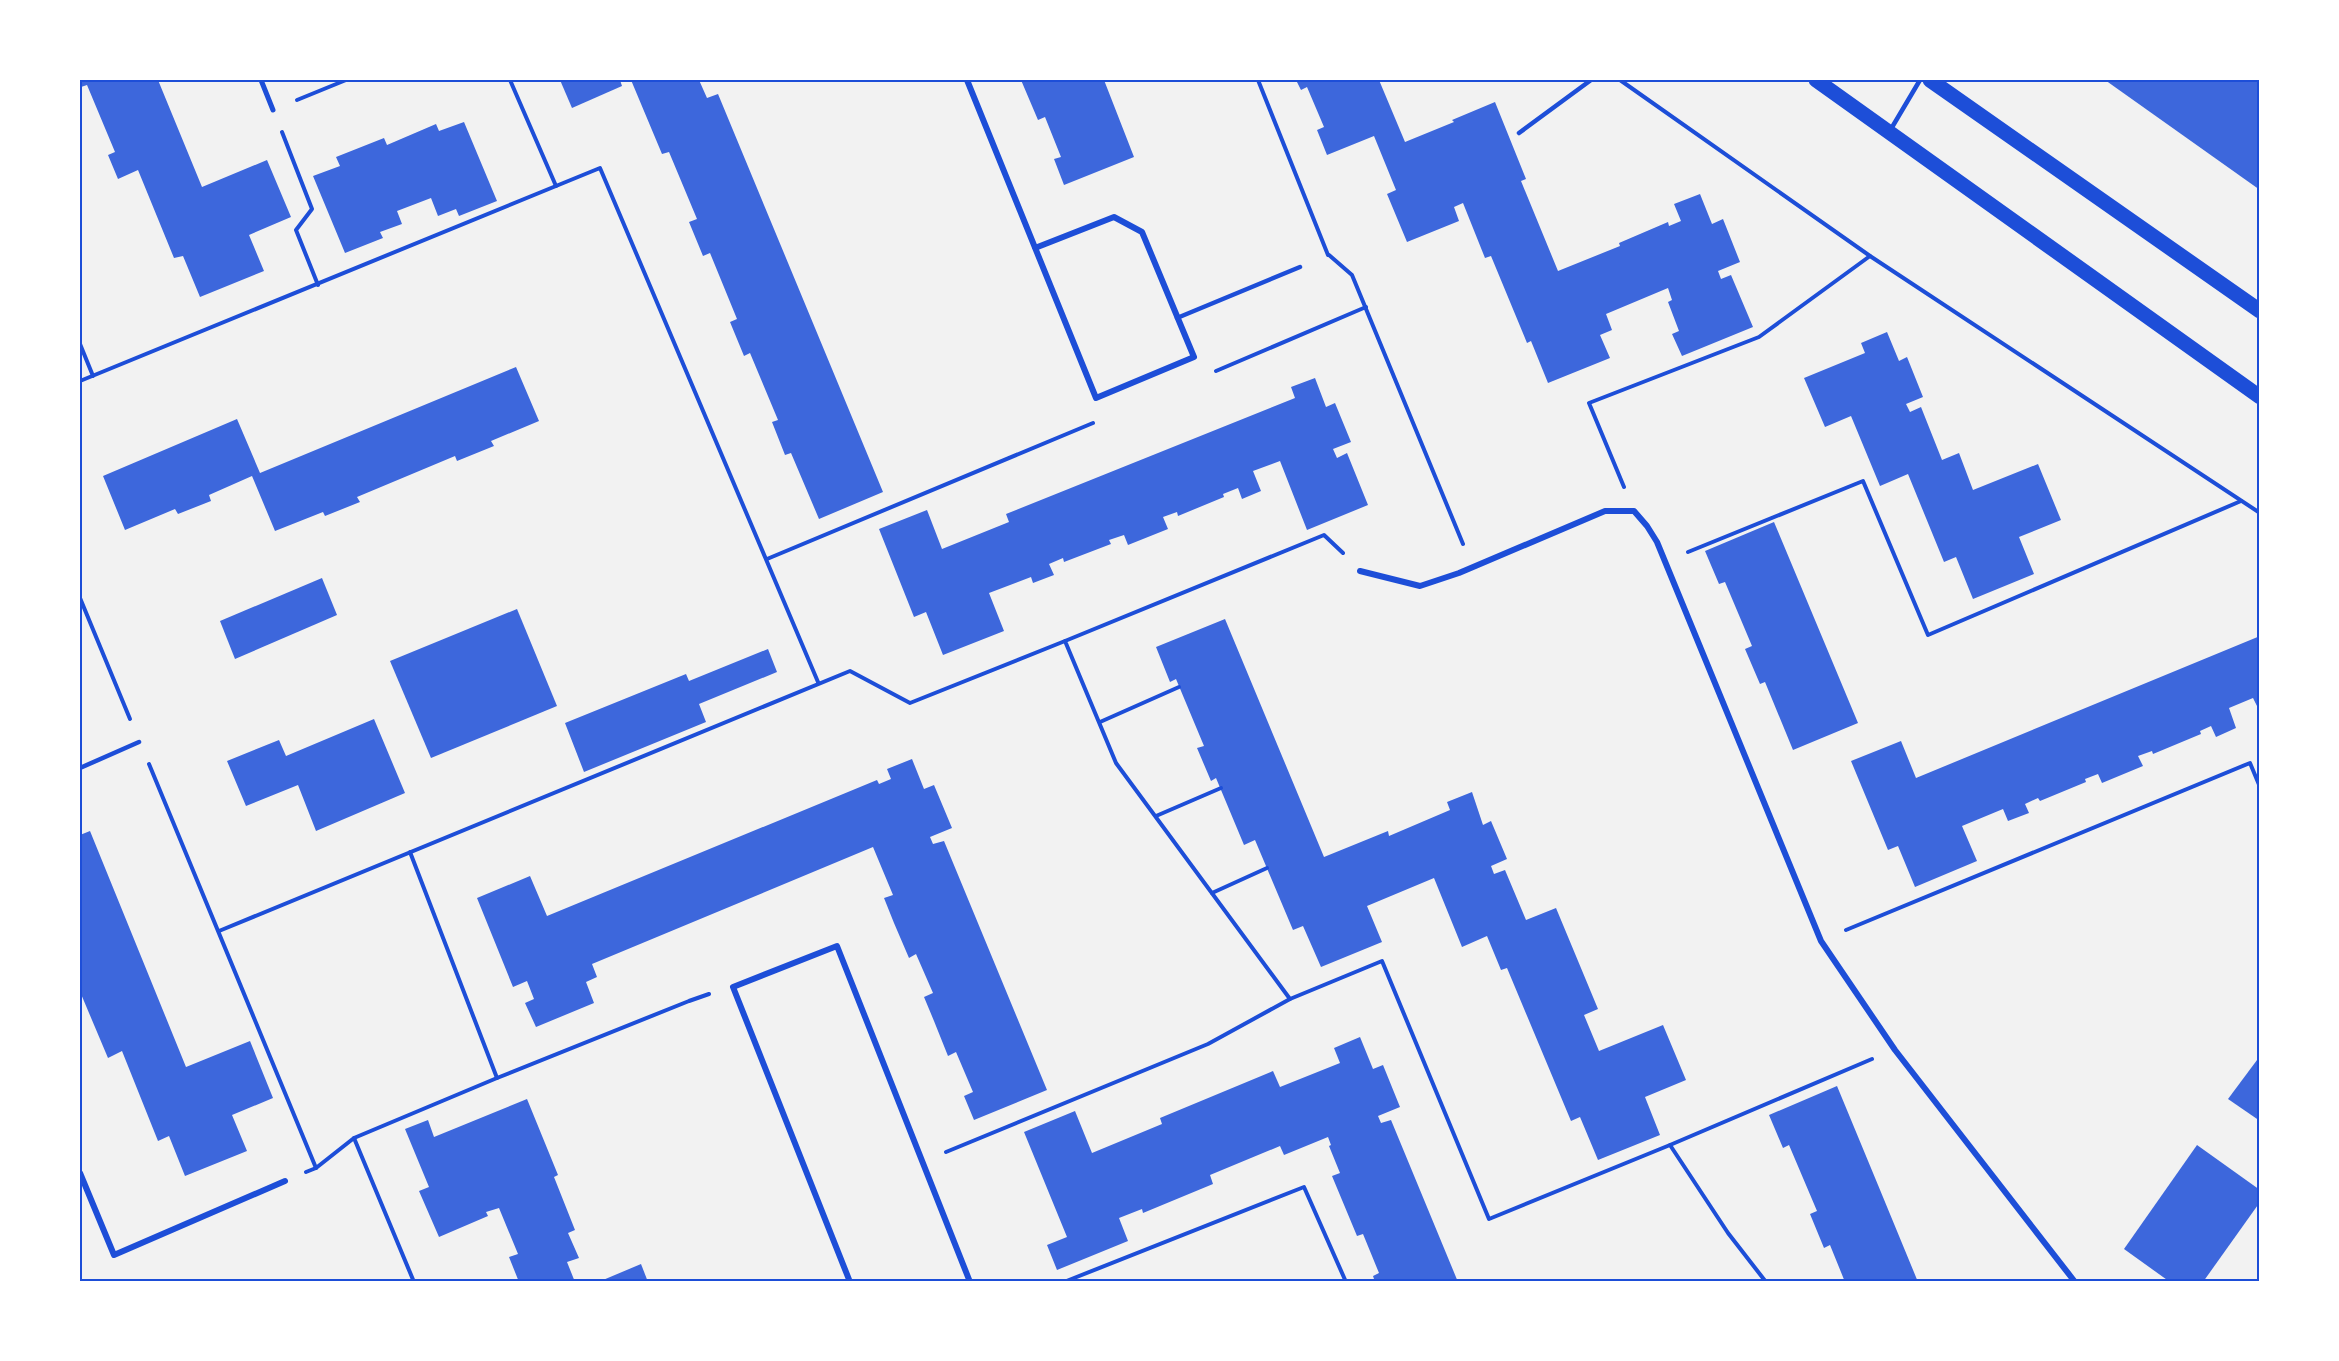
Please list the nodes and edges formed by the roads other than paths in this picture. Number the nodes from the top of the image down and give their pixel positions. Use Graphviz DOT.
graph roads {
  1 [pos="261,80"];
  2 [pos="967,80"];
  3 [pos="1590,80"];
  4 [pos="1816,80"];
  5 [pos="1920,80"];
  6 [pos="1929,80"];
  7 [pos="273,110"];
  8 [pos="1890,131"];
  9 [pos="1519,133"];
  10 [pos="1035,248"];
  11 [pos="1300,267"];
  12 [pos="2259,311"];
  13 [pos="1177,318"];
  14 [pos="2259,397"];
  15 [pos="1360,571"];
  16 [pos="139,742"];
  17 [pos="80,768"];
  18 [pos="80,1173"];
  19 [pos="285,1181"];
  20 [pos="849,1281"];
  21 [pos="970,1281"];
  22 [pos="2075,1281"];
  1 -- 7 [label="street"];
  2 -- 10 [label="street"];
  3 -- 9 [label="lane"];
  4 -- 8 [label="main road"];
  5 -- 8 [label="lane"];
  6 -- 12 [label="main road"];
  8 -- 14 [label="main road"];
  10 -- 13 [label="street"];
  10 -- 13 [label="street"];
  11 -- 13 [label="lane"];
  15 -- 22 [label="street"];
  16 -- 17 [label="lane"];
  18 -- 19 [label="street"];
  20 -- 21 [label="street"];
}
